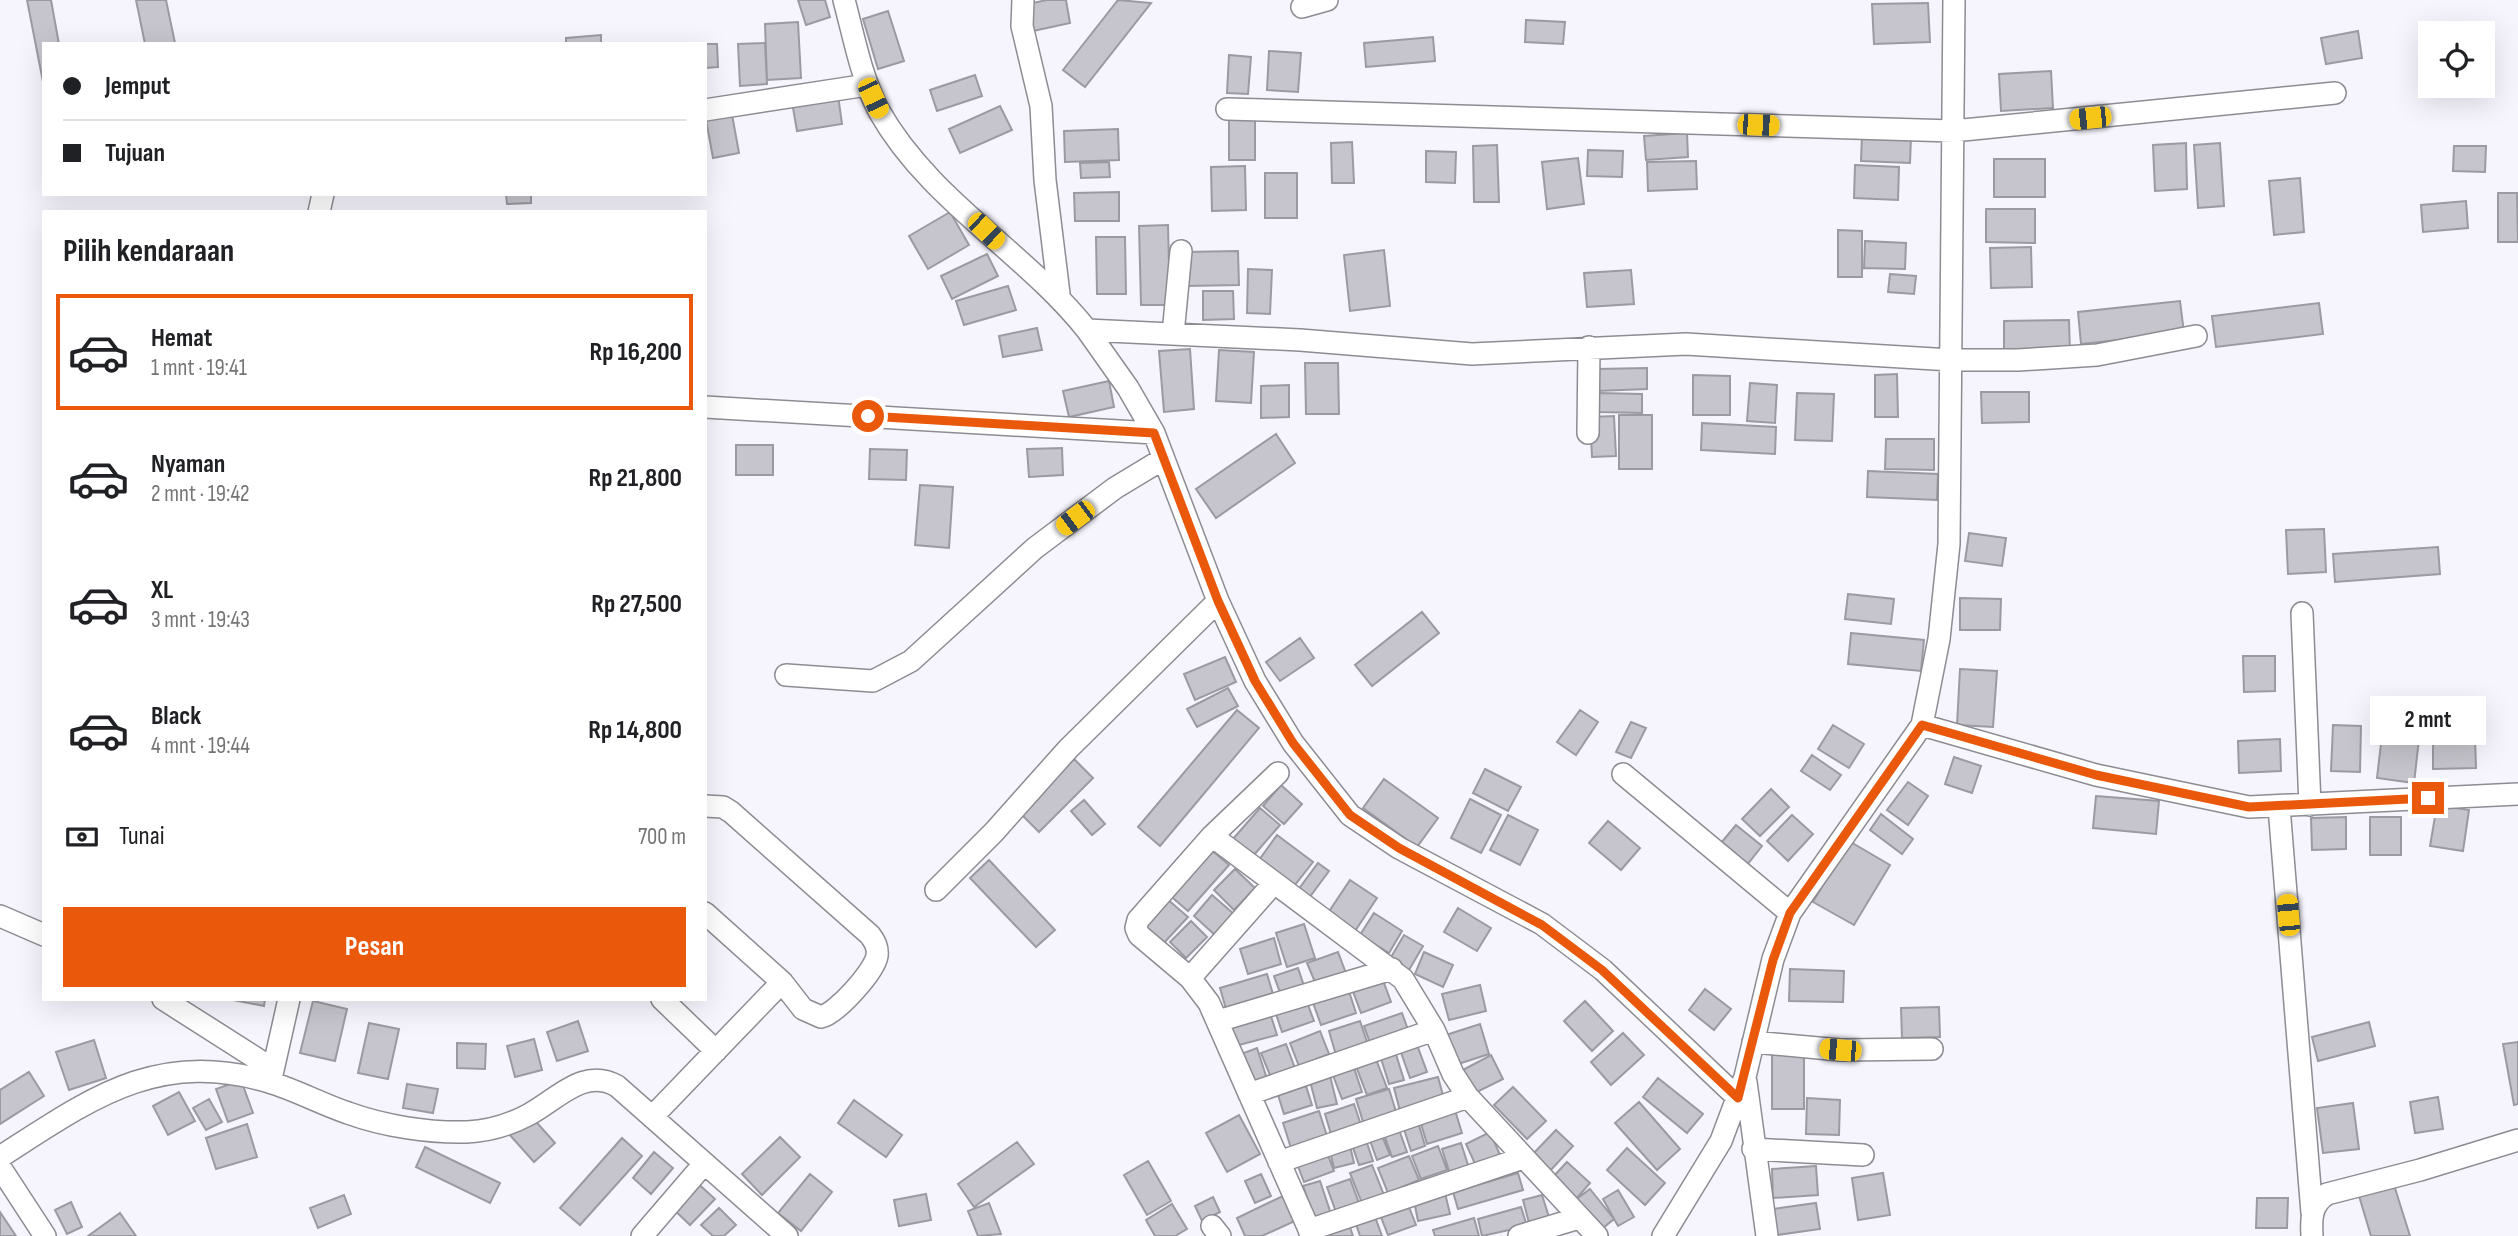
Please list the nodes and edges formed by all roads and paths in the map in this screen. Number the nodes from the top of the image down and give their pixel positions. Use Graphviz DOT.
graph roads {
  1 [pos="844,0"];
  2 [pos="1023,0"];
  3 [pos="1327,0"];
  4 [pos="1954,0"];
  5 [pos="1302,7"];
  6 [pos="867,85"];
  7 [pos="2335,93"];
  8 [pos="1227,109"];
  9 [pos="707,110"];
  10 [pos="1953,131"];
  11 [pos="1181,251"];
  12 [pos="1059,295"];
  13 [pos="1087,330"];
  14 [pos="1173,334"];
  15 [pos="2196,336"];
  16 [pos="1588,347"];
  17 [pos="1951,360"];
  18 [pos="707,407"];
  19 [pos="1154,433"];
  20 [pos="1588,433"];
  21 [pos="1163,459"];
  22 [pos="1218,601"];
  23 [pos="2302,613"];
  24 [pos="786,675"];
  25 [pos="1922,725"];
  26 [pos="1278,773"];
  27 [pos="1623,774"];
  28 [pos="2518,794"];
  29 [pos="2311,804"];
  30 [pos="707,806"];
  31 [pos="2279,807"];
  32 [pos="1212,836"];
  33 [pos="1273,884"];
  34 [pos="936,890"];
  35 [pos="1790,913"];
  36 [pos="707,915"];
  37 [pos="0,916"];
  38 [pos="42,933"];
  39 [pos="1392,969"];
  40 [pos="1190,978"];
  41 [pos="782,982"];
  42 [pos="166,1001"];
  43 [pos="289,1001"];
  44 [pos="664,1001"];
  45 [pos="1217,1021"];
  46 [pos="1434,1030"];
  47 [pos="1753,1042"];
  48 [pos="1932,1049"];
  49 [pos="716,1051"];
  50 [pos="272,1076"];
  51 [pos="1745,1077"];
  52 [pos="1249,1094"];
  53 [pos="1468,1097"];
  54 [pos="1738,1098"];
  55 [pos="652,1118"];
  56 [pos="2518,1140"];
  57 [pos="1753,1149"];
  58 [pos="1863,1155"];
  59 [pos="0,1157"];
  60 [pos="1523,1158"];
  61 [pos="1279,1162"];
  62 [pos="703,1165"];
  63 [pos="0,1167"];
  64 [pos="2312,1213"];
  65 [pos="1579,1218"];
  66 [pos="1310,1233"];
  67 [pos="45,1236"];
  68 [pos="642,1236"];
  69 [pos="786,1236"];
  70 [pos="1518,1236"];
  71 [pos="1597,1236"];
  72 [pos="1663,1236"];
  73 [pos="1767,1236"];
  74 [pos="2312,1236"];
  1 -- 6 [label="street"];
  2 -- 12 [label="street"];
  3 -- 5 [label="street"];
  4 -- 10 [label="street"];
  6 -- 9 [label="street"];
  6 -- 12 [label="street"];
  7 -- 10 [label="street"];
  8 -- 10 [label="street"];
  10 -- 17 [label="street"];
  11 -- 14 [label="street"];
  12 -- 13 [label="street"];
  13 -- 14 [label="street"];
  13 -- 19 [label="street"];
  14 -- 16 [label="street"];
  15 -- 17 [label="street"];
  16 -- 17 [label="street"];
  16 -- 20 [label="street"];
  17 -- 25 [label="street"];
  18 -- 19 [label="street"];
  19 -- 21 [label="street"];
  21 -- 22 [label="street"];
  21 -- 24 [label="street"];
  22 -- 34 [label="street"];
  22 -- 54 [label="street"];
  23 -- 29 [label="street"];
  25 -- 31 [label="street"];
  25 -- 35 [label="street"];
  26 -- 32 [label="street"];
  27 -- 35 [label="street"];
  28 -- 29 [label="street"];
  29 -- 31 [label="street"];
  30 -- 41 [label="street"];
  31 -- 64 [label="street"];
  32 -- 33 [label="street"];
  32 -- 40 [label="street"];
  33 -- 39 [label="street"];
  33 -- 40 [label="street"];
  35 -- 47 [label="street"];
  36 -- 41 [label="street"];
  37 -- 38 [label="street"];
  39 -- 45 [label="street"];
  39 -- 46 [label="street"];
  40 -- 45 [label="street"];
  41 -- 49 [label="street"];
  42 -- 50 [label="street"];
  43 -- 50 [label="street"];
  44 -- 49 [label="street"];
  45 -- 52 [label="street"];
  46 -- 52 [label="street"];
  46 -- 53 [label="street"];
  47 -- 48 [label="street"];
  47 -- 51 [label="street"];
  49 -- 55 [label="street"];
  50 -- 55 [label="street"];
  50 -- 59 [label="street"];
  51 -- 54 [label="street"];
  51 -- 57 [label="street"];
  52 -- 61 [label="street"];
  53 -- 60 [label="street"];
  53 -- 61 [label="street"];
  54 -- 72 [label="street"];
  55 -- 62 [label="street"];
  56 -- 64 [label="street"];
  57 -- 58 [label="street"];
  57 -- 73 [label="street"];
  60 -- 65 [label="street"];
  60 -- 66 [label="street"];
  61 -- 66 [label="street"];
  62 -- 68 [label="street"];
  62 -- 69 [label="street"];
  63 -- 67 [label="street"];
  64 -- 74 [label="street"];
  65 -- 70 [label="street"];
  65 -- 71 [label="street"];
}
